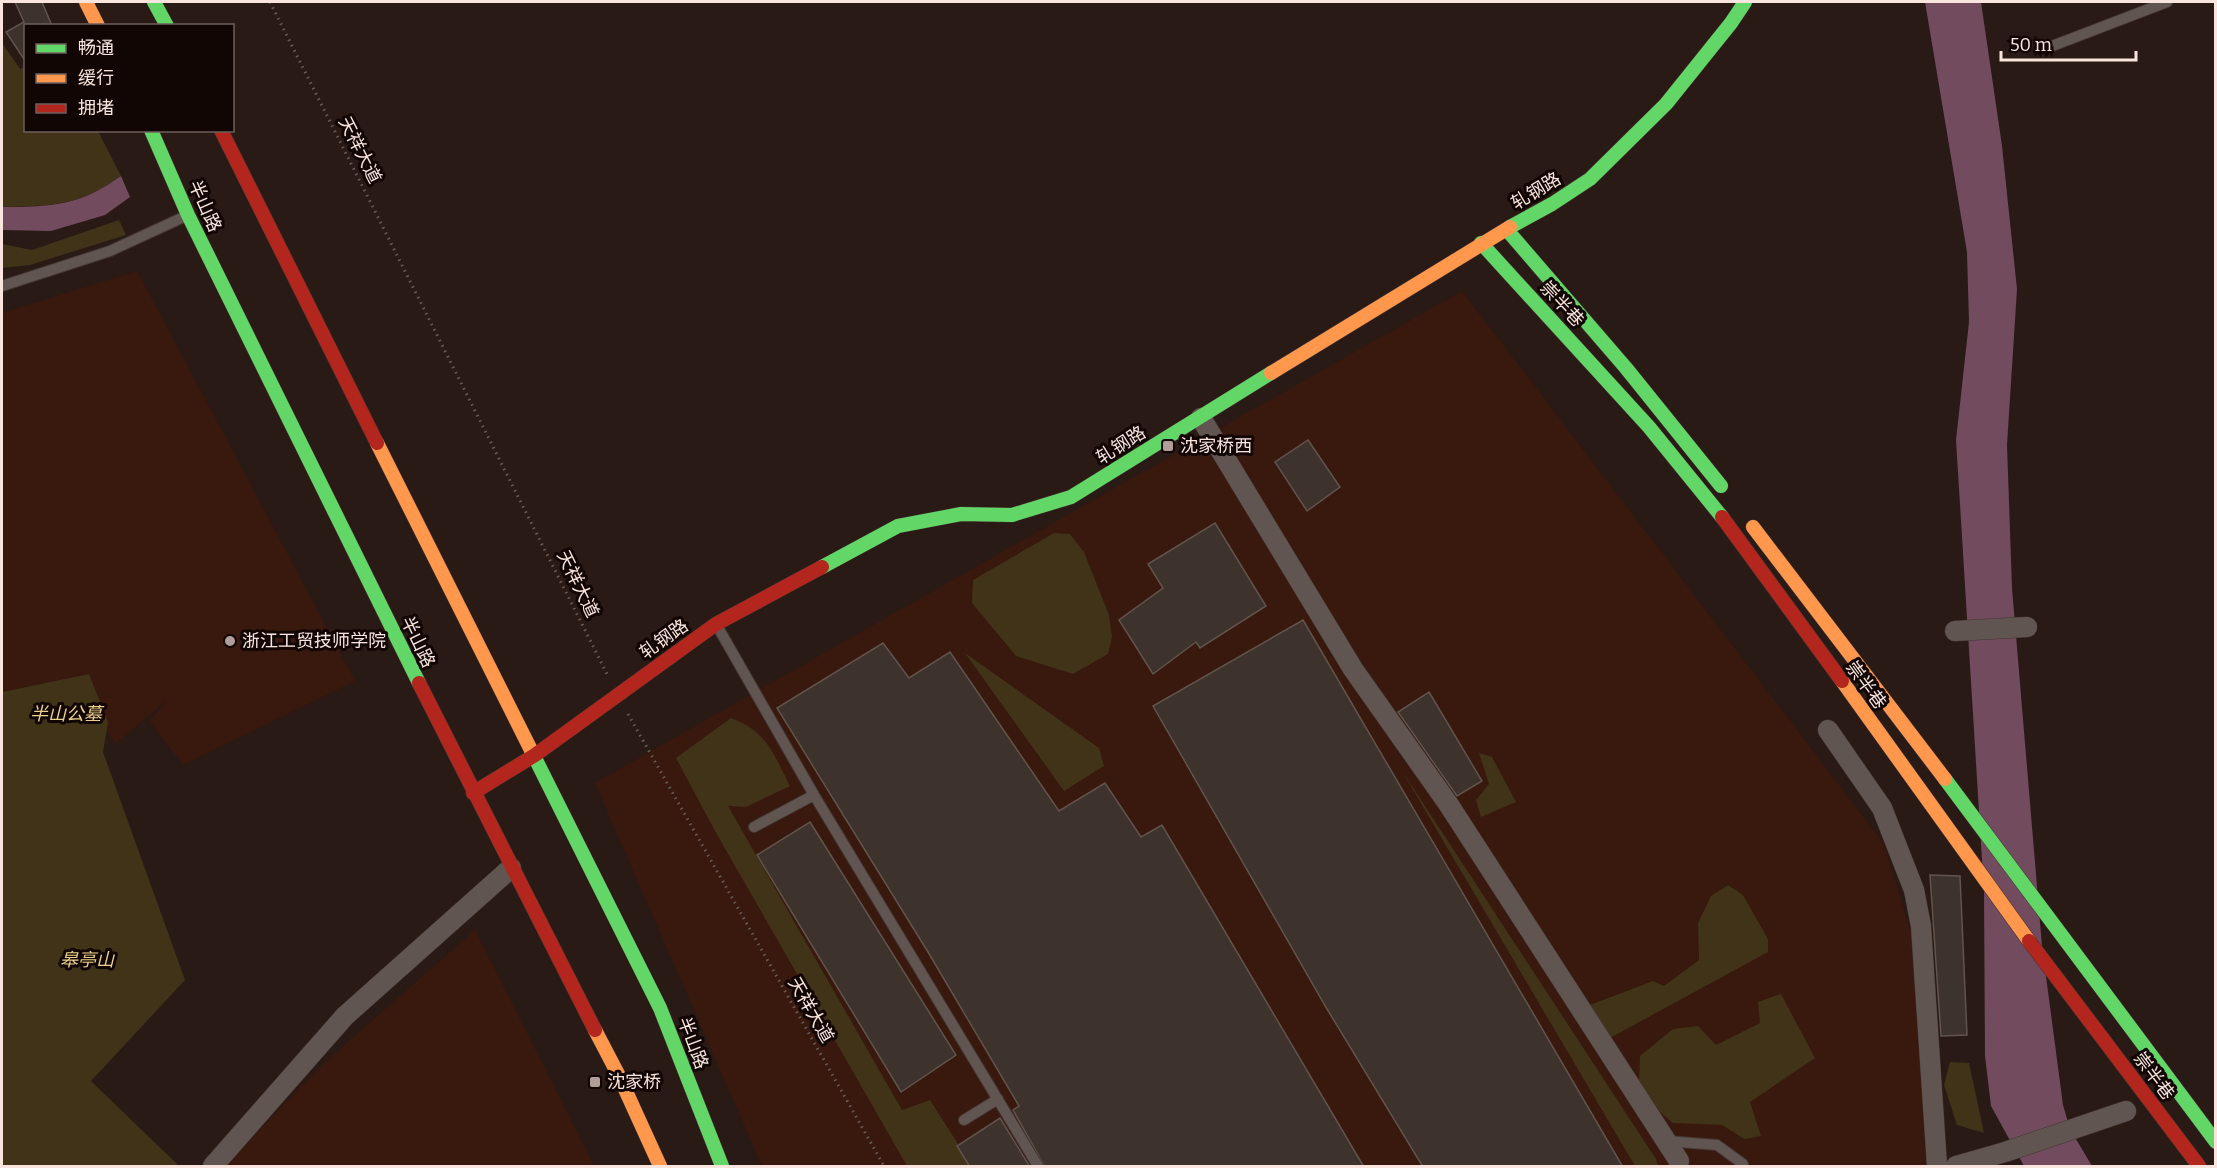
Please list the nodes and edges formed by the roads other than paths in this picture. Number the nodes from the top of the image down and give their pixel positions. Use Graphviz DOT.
graph roads {
  1 [pos="86,2"];
  2 [pos="154,2"];
  3 [pos="1740,2"];
  4 [pos="1745,2"];
  5 [pos="2167,2"];
  6 [pos="1731,23"];
  7 [pos="97,24"];
  8 [pos="165,24"];
  9 [pos="2047,48"];
  10 [pos="152,132"];
  11 [pos="222,132"];
  12 [pos="188,215"];
  13 [pos="1507,230"];
  14 [pos="1481,243"];
  15 [pos="2,286"];
  16 [pos="1201,418"];
  17 [pos="1730,497"];
  18 [pos="1744,515"];
  19 [pos="716,624"];
  20 [pos="2027,627"];
  21 [pos="1955,631"];
  22 [pos="1828,730"];
  23 [pos="535,755"];
  24 [pos="473,793"];
  25 [pos="814,795"];
  26 [pos="754,827"];
  27 [pos="511,868"];
  28 [pos="998,1099"];
  29 [pos="2126,1111"];
  30 [pos="963,1120"];
  31 [pos="1667,1141"];
  32 [pos="2216,1142"];
  33 [pos="1678,1161"];
  34 [pos="1743,1164"];
  35 [pos="213,1167"];
  36 [pos="660,1167"];
  37 [pos="722,1167"];
  38 [pos="1038,1167"];
  39 [pos="1937,1167"];
  40 [pos="1956,1167"];
  41 [pos="2199,1167"];
  1 -- 7 [label="street"];
  2 -- 8 [label="street"];
  3 -- 6 [label="street"];
  4 -- 6 [label="street"];
  5 -- 9 [label="lane"];
  6 -- 13 [label="street, 轧钢路"];
  10 -- 12 [label="street, 半山路"];
  11 -- 23 [label="street, 半山路"];
  12 -- 15 [label="lane"];
  12 -- 24 [label="street, 半山路"];
  13 -- 14 [label="street, 轧钢路"];
  13 -- 17 [label="street, 崇半巷"];
  14 -- 16 [label="street, 轧钢路"];
  14 -- 41 [label="street, 崇半巷"];
  16 -- 19 [label="street, 轧钢路"];
  16 -- 31 [label="street"];
  18 -- 32 [label="street, 崇半巷"];
  19 -- 23 [label="street, 轧钢路"];
  19 -- 25 [label="lane"];
  20 -- 21 [label="street"];
  22 -- 39 [label="street"];
  23 -- 24 [label="street, 轧钢路"];
  23 -- 37 [label="street, 半山路"];
  24 -- 27 [label="street, 半山路"];
  25 -- 26 [label="lane"];
  25 -- 28 [label="lane"];
  27 -- 35 [label="street"];
  27 -- 36 [label="street, 半山路"];
  28 -- 30 [label="lane"];
  28 -- 38 [label="lane"];
  29 -- 40 [label="street"];
  31 -- 33 [label="street"];
  31 -- 34 [label="lane"];
}
